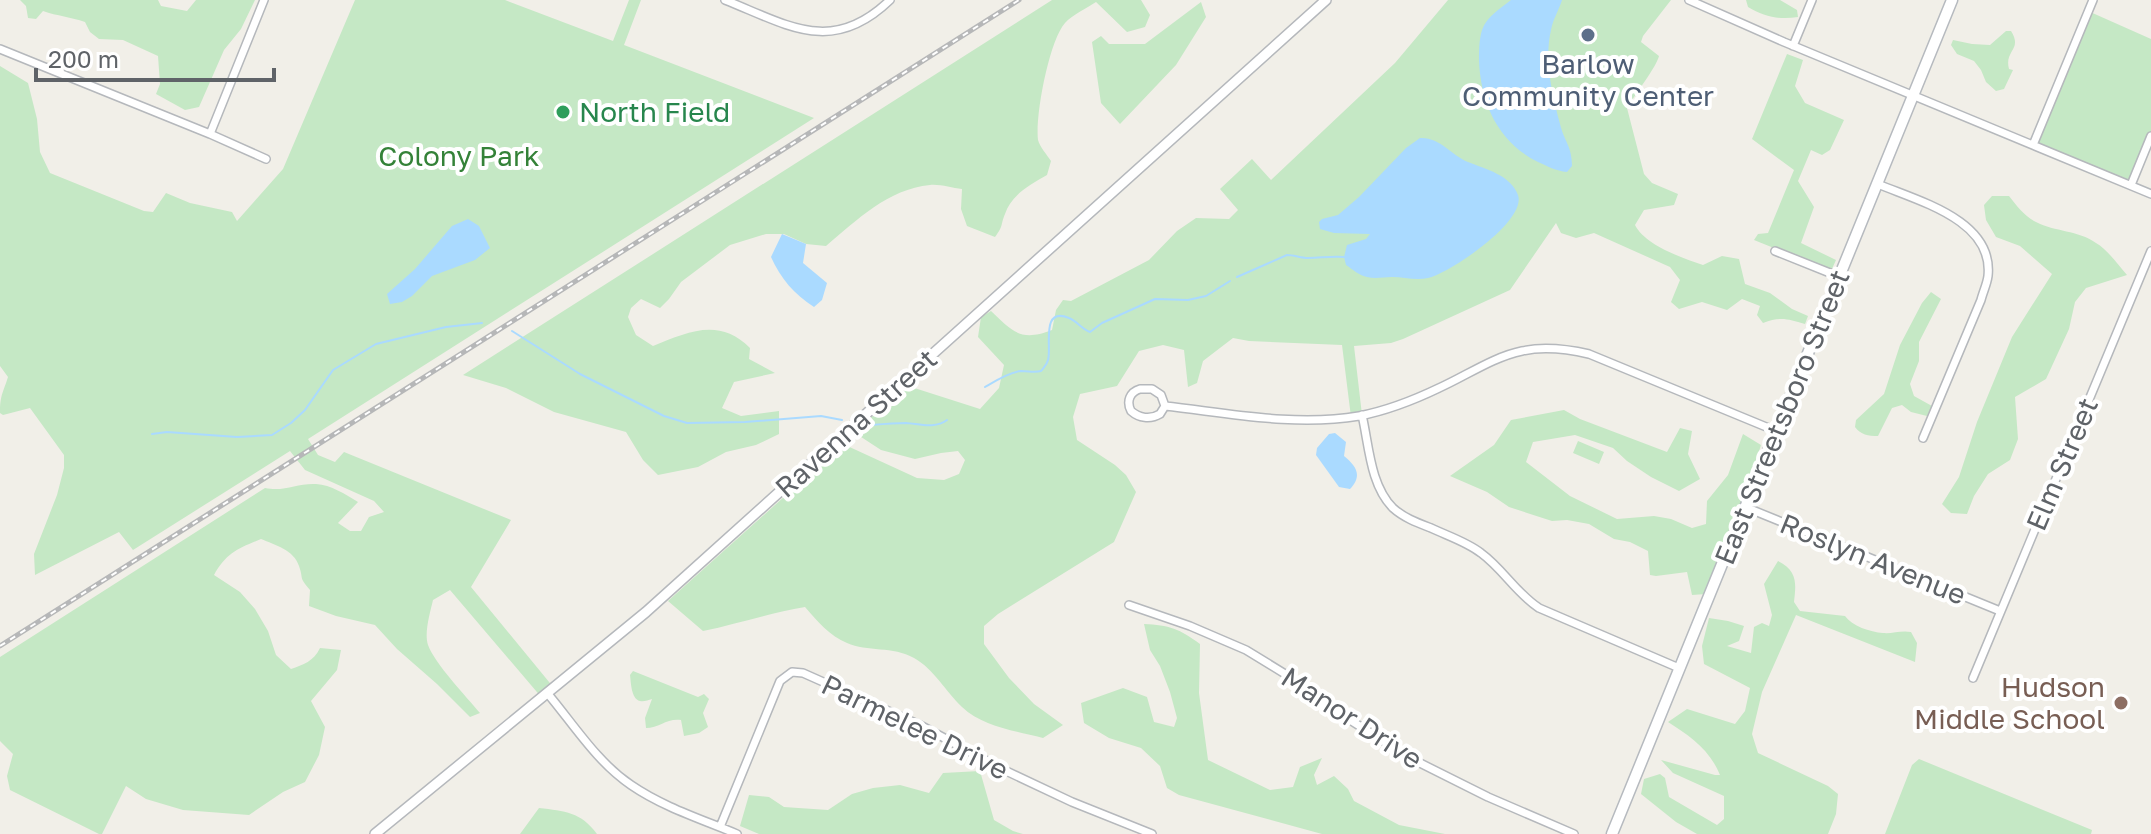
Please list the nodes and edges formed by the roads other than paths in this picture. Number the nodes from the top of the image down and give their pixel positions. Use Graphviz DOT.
graph roads {
  1 [pos="264,0"];
  2 [pos="725,0"];
  3 [pos="890,0"];
  4 [pos="1326,0"];
  5 [pos="1689,0"];
  6 [pos="1812,0"];
  7 [pos="1952,0"];
  8 [pos="2093,0"];
  9 [pos="1793,46"];
  10 [pos="0,49"];
  11 [pos="1914,96"];
  12 [pos="210,134"];
  13 [pos="2151,136"];
  14 [pos="2033,145"];
  15 [pos="266,159"];
  16 [pos="1878,184"];
  17 [pos="2131,185"];
  18 [pos="2151,194"];
  19 [pos="1775,251"];
  20 [pos="2151,251"];
  21 [pos="1840,277"];
  22 [pos="1165,406"];
  23 [pos="1362,415"];
  24 [pos="1776,431"];
  25 [pos="1923,438"];
  26 [pos="1745,507"];
  27 [pos="1129,605"];
  28 [pos="2000,611"];
  29 [pos="1679,668"];
  30 [pos="1973,678"];
  31 [pos="548,694"];
  32 [pos="720,827"];
  33 [pos="375,834"];
  34 [pos="737,834"];
  35 [pos="1152,834"];
  36 [pos="1574,834"];
  37 [pos="1612,834"];
  1 -- 12 [label="street"];
  2 -- 3 [label="street"];
  4 -- 31 [label="street, Ravenna Street"];
  5 -- 9 [label="street"];
  6 -- 9 [label="street"];
  7 -- 11 [label="main road, East Streetsboro Street"];
  8 -- 14 [label="street"];
  9 -- 11 [label="street"];
  10 -- 12 [label="street"];
  11 -- 14 [label="street"];
  11 -- 16 [label="main road, East Streetsboro Street"];
  12 -- 15 [label="street"];
  13 -- 17 [label="street"];
  14 -- 17 [label="street"];
  16 -- 21 [label="main road, East Streetsboro Street"];
  16 -- 25 [label="street"];
  17 -- 18 [label="street"];
  19 -- 21 [label="street"];
  20 -- 28 [label="street, Elm Street"];
  21 -- 24 [label="main road, East Streetsboro Street"];
  22 -- 22 [label="street"];
  22 -- 23 [label="street"];
  23 -- 24 [label="street"];
  23 -- 29 [label="street"];
  24 -- 26 [label="main road, East Streetsboro Street"];
  26 -- 28 [label="street, Roslyn Avenue"];
  26 -- 29 [label="main road, East Streetsboro Street"];
  27 -- 36 [label="street, Manor Drive"];
  28 -- 30 [label="street, Elm Street"];
  29 -- 37 [label="main road, East Streetsboro Street"];
  31 -- 32 [label="street"];
  31 -- 33 [label="street, Ravenna Street"];
  32 -- 34 [label="street"];
  32 -- 35 [label="street, Parmelee Drive"];
}
